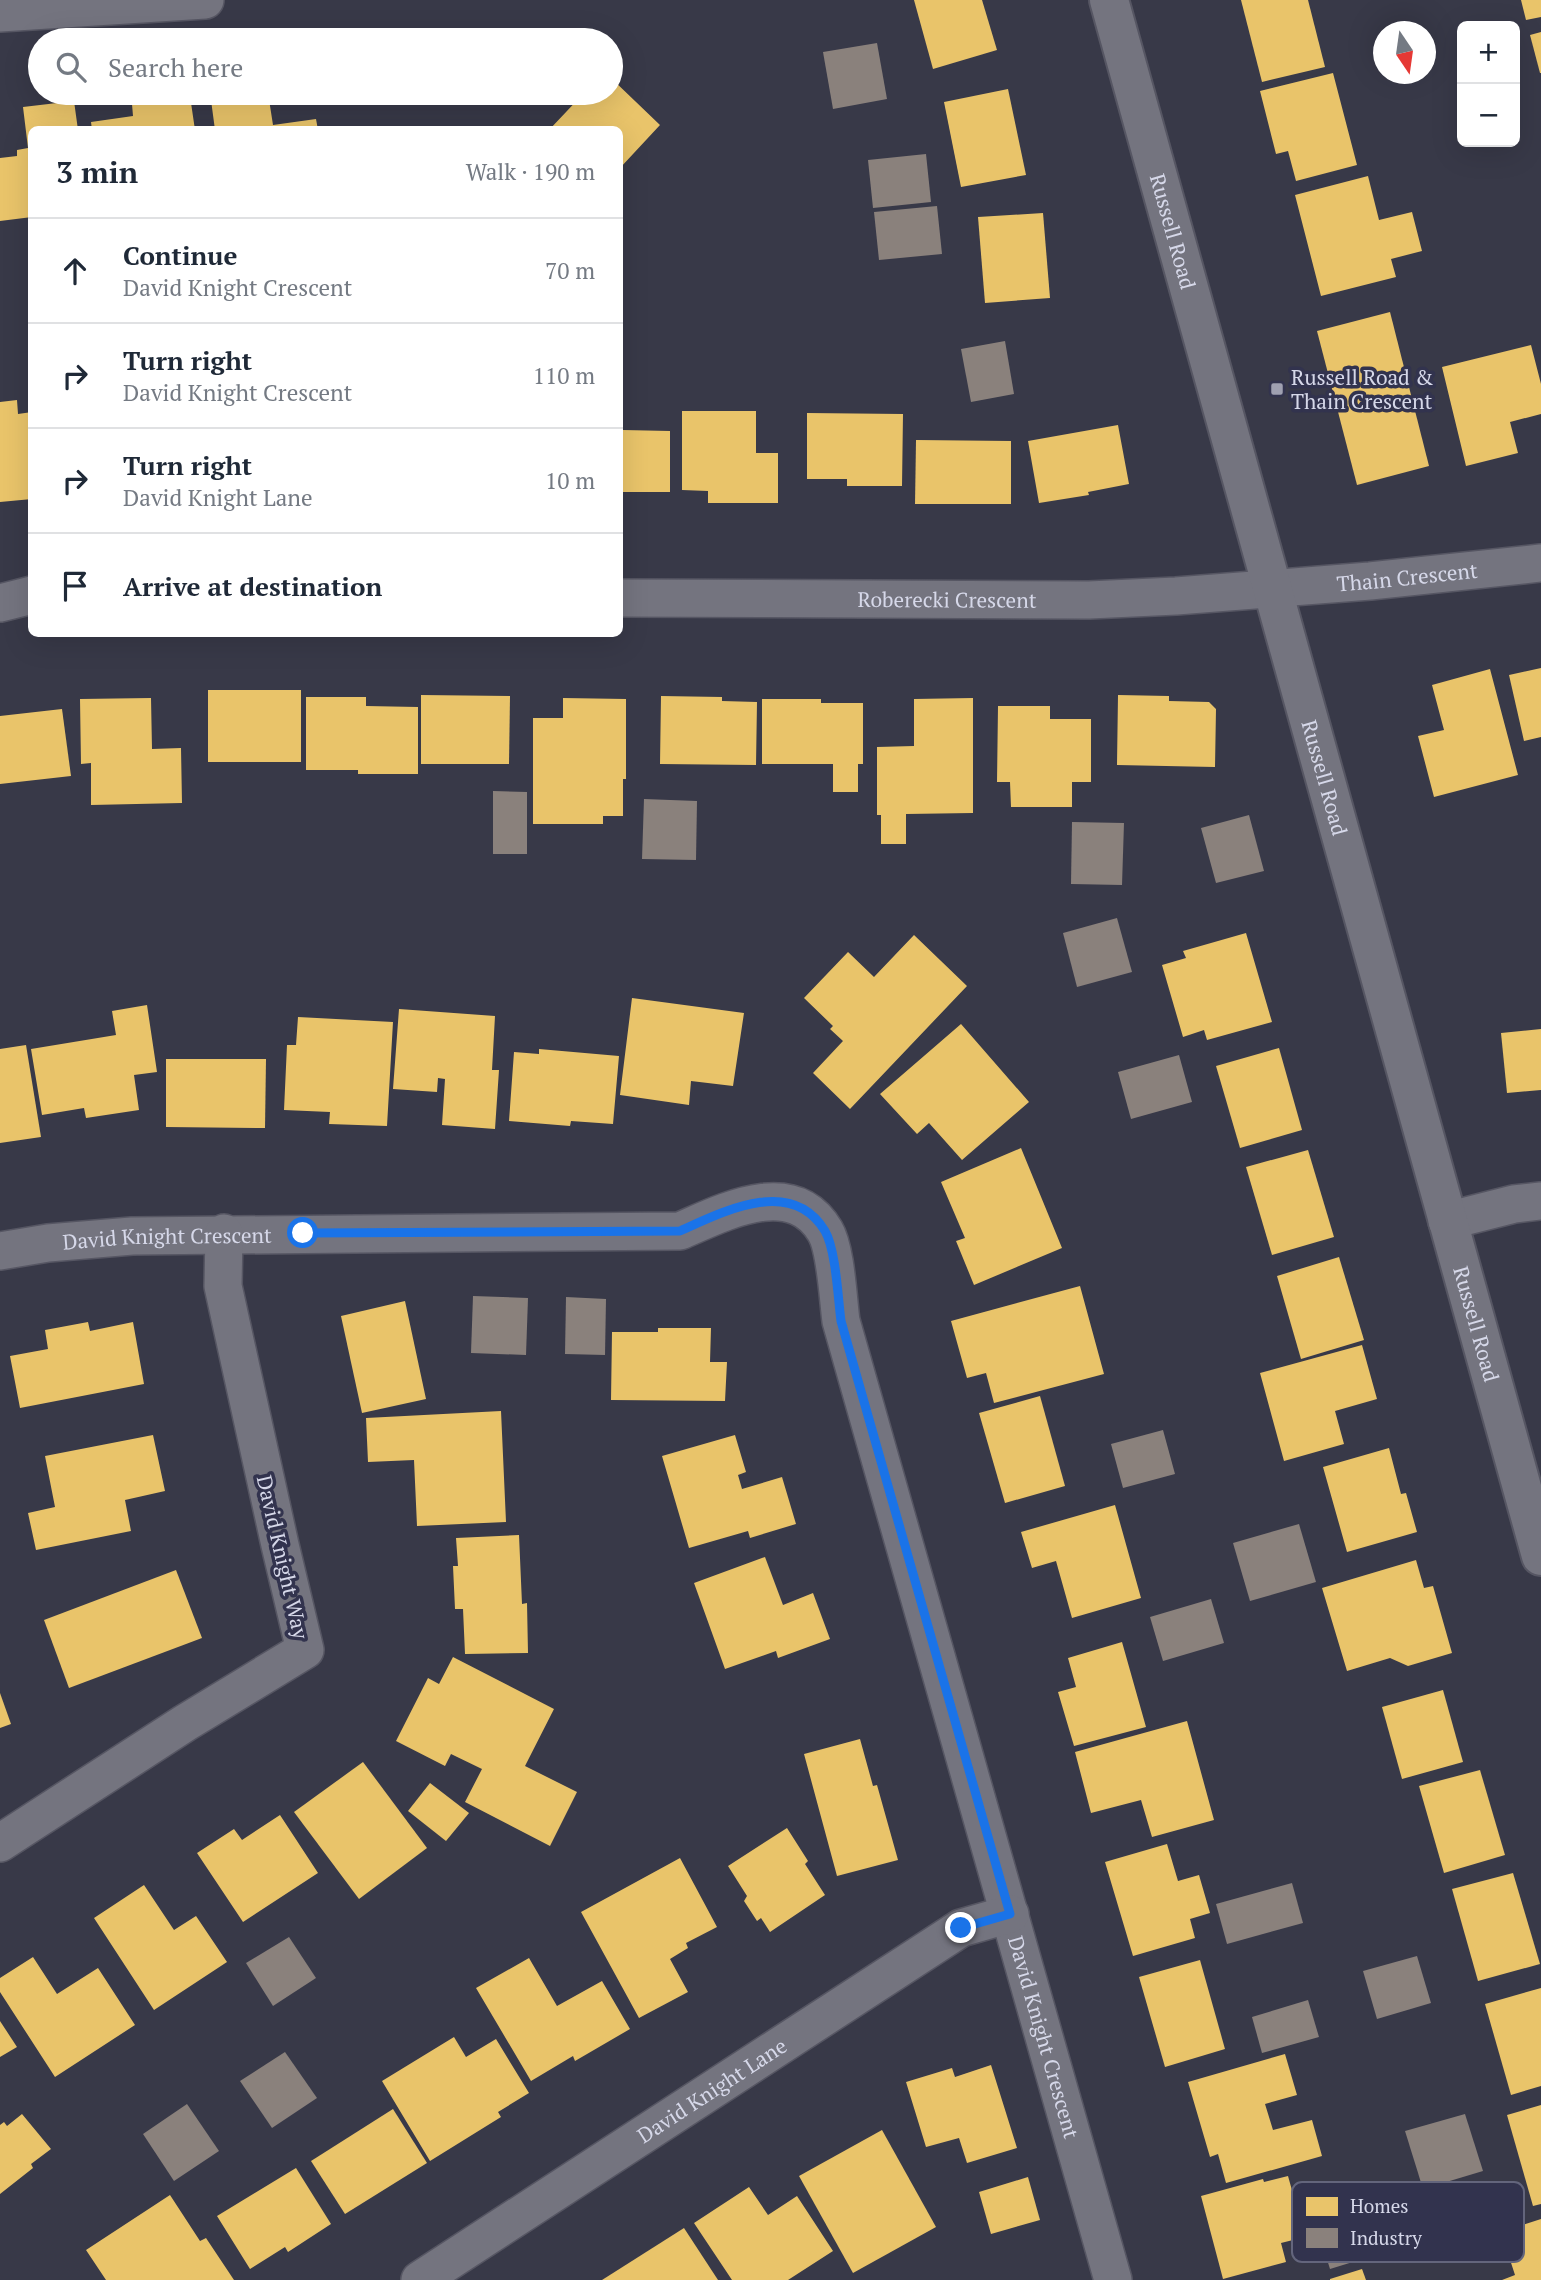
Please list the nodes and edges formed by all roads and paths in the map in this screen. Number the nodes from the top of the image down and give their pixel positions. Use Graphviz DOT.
graph roads {
  1 [pos="205,0"];
  2 [pos="1109,0"];
  3 [pos="0,13"];
  4 [pos="1541,563"];
  5 [pos="1274,589"];
  6 [pos="28,596"];
  7 [pos="623,598"];
  8 [pos="0,603"];
  9 [pos="1541,1201"];
  10 [pos="1447,1220"];
  11 [pos="225,1233"];
  12 [pos="0,1251"];
  13 [pos="1541,1556"];
  14 [pos="0,1843"];
  15 [pos="1010,1914"];
  16 [pos="420,2280"];
  17 [pos="1113,2280"];
  1 -- 3 [label="street"];
  2 -- 5 [label="street, Russell Road"];
  4 -- 5 [label="street, Thain Crescent"];
  5 -- 7 [label="street, Roberecki Crescent"];
  5 -- 10 [label="street, Russell Road"];
  6 -- 8 [label="street"];
  9 -- 10 [label="street"];
  10 -- 13 [label="street, Russell Road"];
  11 -- 12 [label="street, David Knight Crescent"];
  11 -- 14 [label="street, David Knight Way"];
  11 -- 15 [label="street, David Knight Crescent"];
  15 -- 16 [label="street, David Knight Lane"];
  15 -- 17 [label="street, David Knight Crescent"];
}
